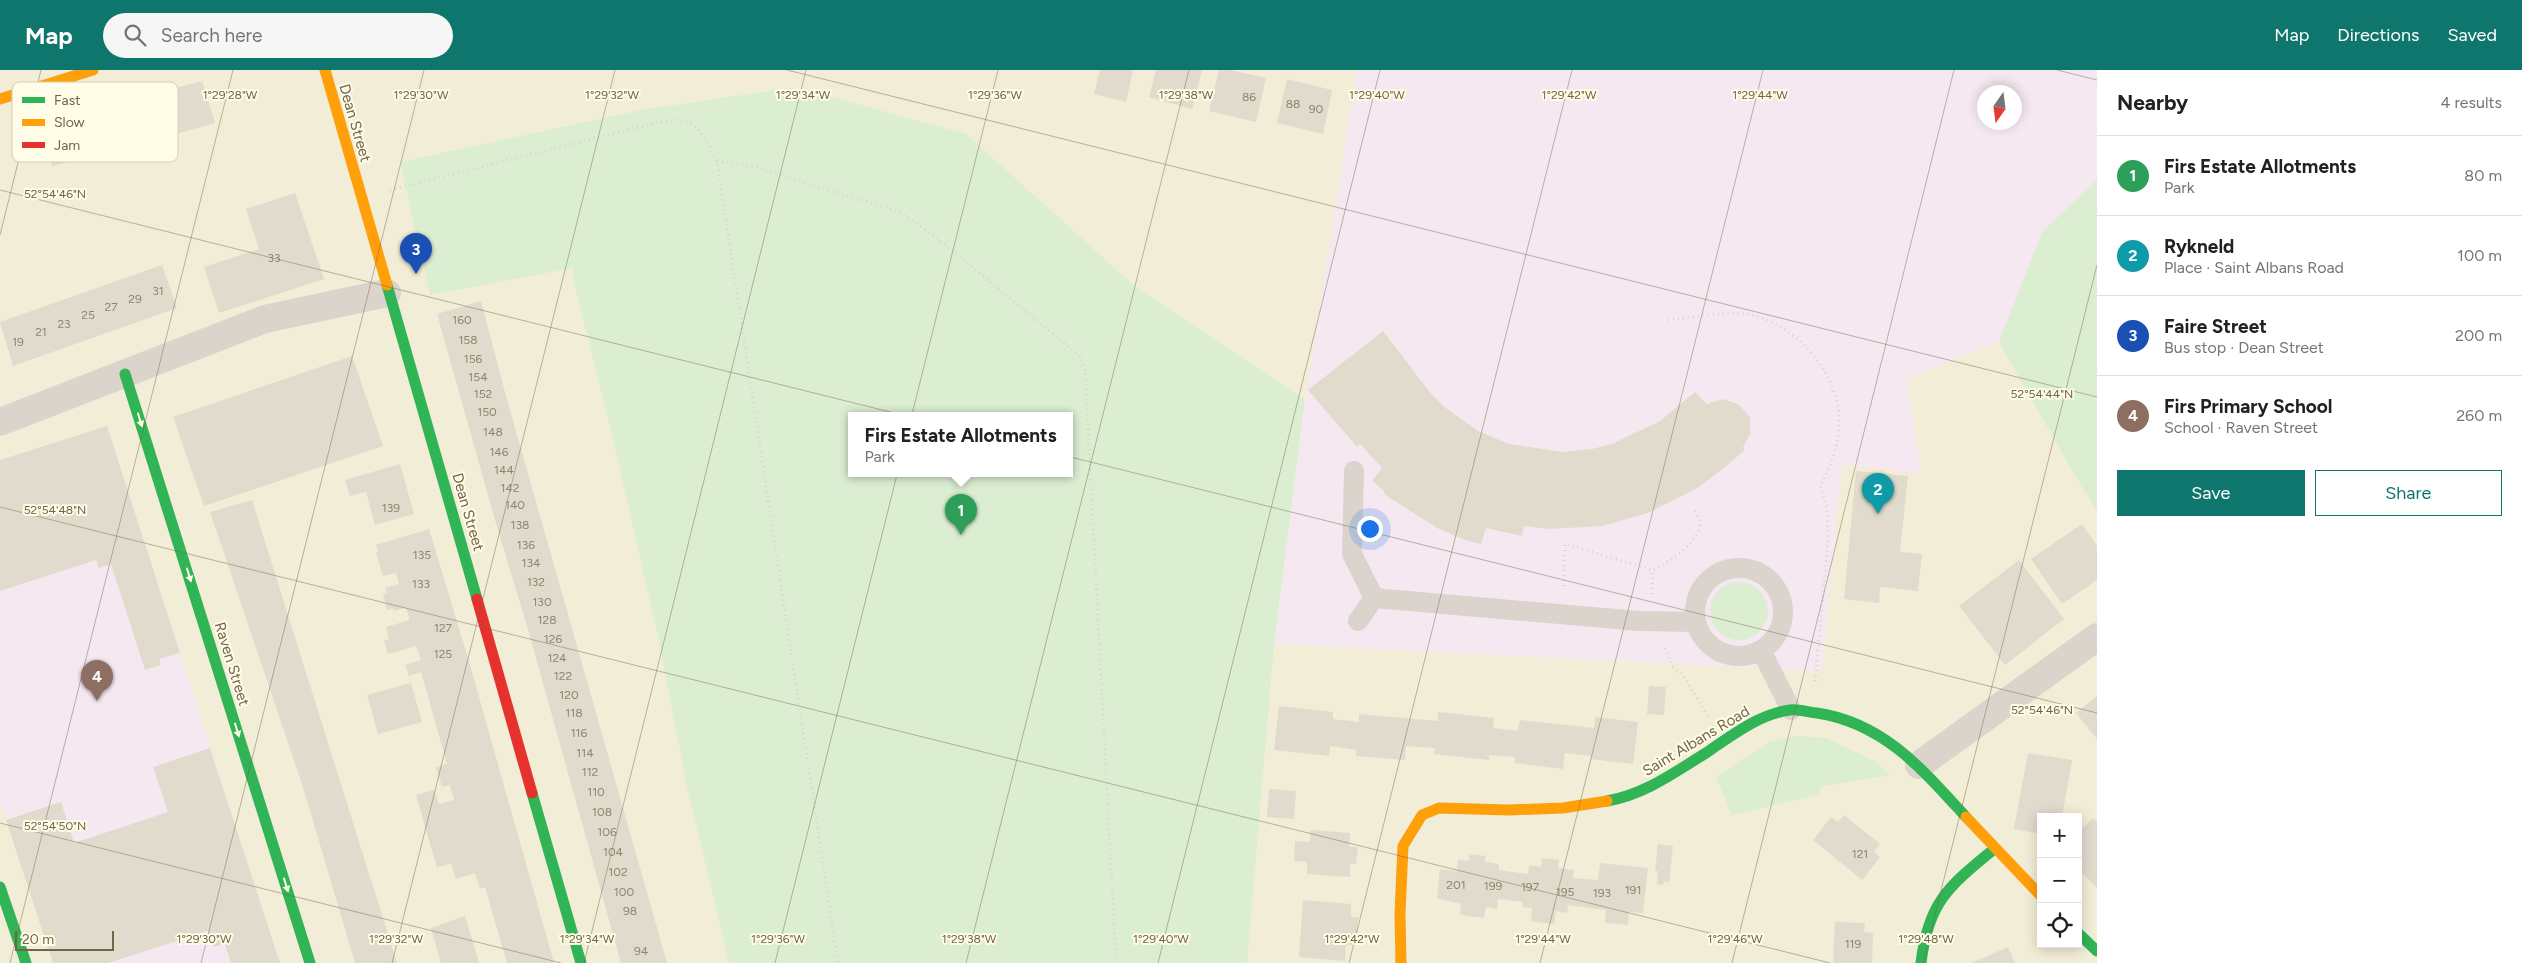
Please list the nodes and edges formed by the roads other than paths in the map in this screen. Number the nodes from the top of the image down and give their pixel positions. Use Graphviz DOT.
graph roads {
  1 [pos="92,70"];
  2 [pos="324,70"];
  3 [pos="54,82"];
  4 [pos="12,95"];
  5 [pos="0,99"];
  6 [pos="387,293"];
  7 [pos="126,374"];
  8 [pos="0,422"];
  9 [pos="1354,471"];
  10 [pos="1374,598"];
  11 [pos="1358,621"];
  12 [pos="1696,622"];
  13 [pos="2097,637"];
  14 [pos="1759,652"];
  15 [pos="1791,710"];
  16 [pos="1919,765"];
  17 [pos="1994,849"];
  18 [pos="0,887"];
  19 [pos="2037,892"];
  20 [pos="2082,937"];
  21 [pos="2097,951"];
  22 [pos="26,963"];
  23 [pos="310,963"];
  24 [pos="581,963"];
  25 [pos="1401,963"];
  26 [pos="1922,963"];
  1 -- 3 [label="street"];
  2 -- 6 [label="street, Dean Street"];
  4 -- 5 [label="street"];
  6 -- 7 [label="street"];
  6 -- 24 [label="street, Dean Street"];
  7 -- 8 [label="street"];
  7 -- 23 [label="street, Raven Street, one-way"];
  9 -- 10 [label="lane"];
  10 -- 11 [label="lane"];
  10 -- 12 [label="lane"];
  12 -- 14 [label="lane"];
  12 -- 14 [label="lane"];
  13 -- 16 [label="street"];
  14 -- 15 [label="lane"];
  15 -- 16 [label="street, Saint Albans Road"];
  15 -- 25 [label="street, Saint Albans Road"];
  16 -- 17 [label="street, Saint Albans Road"];
  17 -- 19 [label="street, Saint Albans Road"];
  17 -- 26 [label="street"];
  18 -- 22 [label="street"];
  20 -- 21 [label="street"];
}
